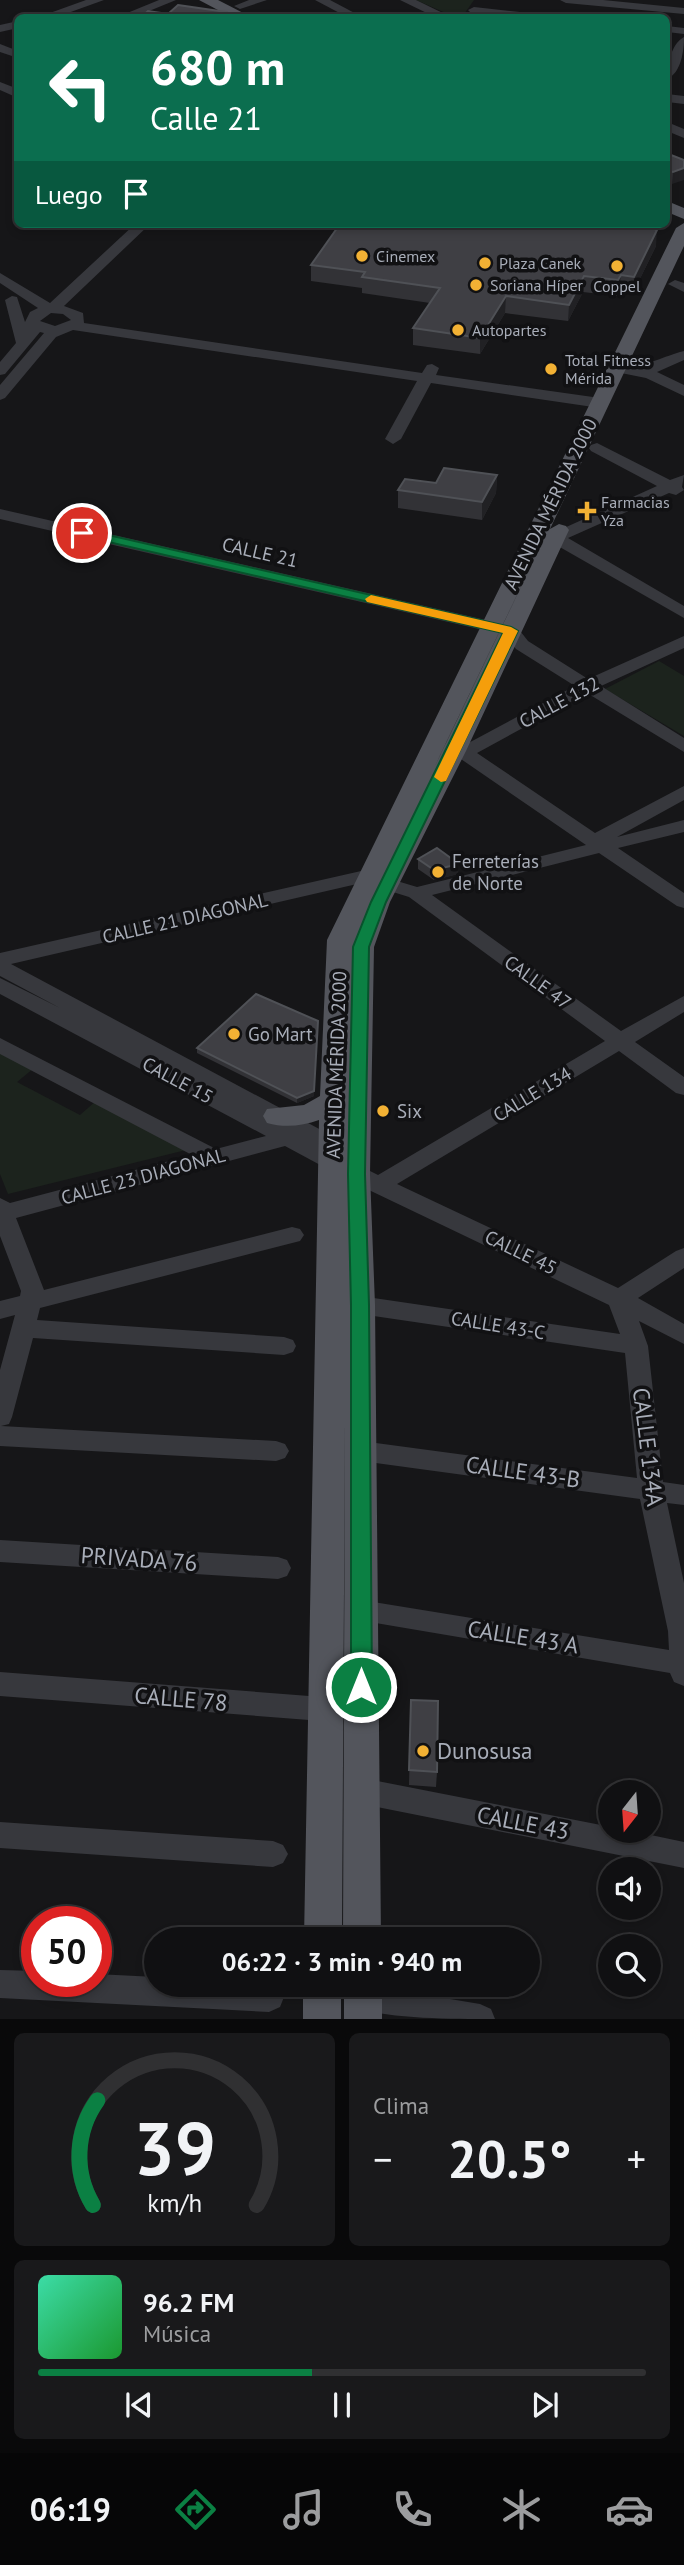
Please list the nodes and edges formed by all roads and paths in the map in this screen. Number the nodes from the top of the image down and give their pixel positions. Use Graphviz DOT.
graph roads {
  1 [pos="98,0"];
  2 [pos="171,0"];
  3 [pos="206,0"];
  4 [pos="261,0"];
  5 [pos="321,0"];
  6 [pos="406,0"];
  7 [pos="566,0"];
  8 [pos="238,8"];
  9 [pos="474,9"];
  10 [pos="684,11"];
  11 [pos="54,14"];
  12 [pos="131,14"];
  13 [pos="155,14"];
  14 [pos="255,14"];
  15 [pos="351,14"];
  16 [pos="438,14"];
  17 [pos="515,14"];
  18 [pos="677,47"];
  19 [pos="670,67"];
  20 [pos="147,228"];
  21 [pos="684,228"];
  22 [pos="684,264"];
  23 [pos="0,277"];
  24 [pos="679,286"];
  25 [pos="12,295"];
  26 [pos="75,312"];
  27 [pos="43,315"];
  28 [pos="93,325"];
  29 [pos="44,342"];
  30 [pos="23,343"];
  31 [pos="684,355"];
  32 [pos="625,369"];
  33 [pos="0,371"];
  34 [pos="430,373"];
  35 [pos="684,391"];
  36 [pos="0,395"];
  37 [pos="602,398"];
  38 [pos="393,439"];
  39 [pos="597,448"];
  40 [pos="679,487"];
  41 [pos="0,514"];
  42 [pos="0,526"];
  43 [pos="546,537"];
  44 [pos="194,565"];
  45 [pos="684,613"];
  46 [pos="502,637"];
  47 [pos="684,641"];
  48 [pos="587,686"];
  49 [pos="684,746"];
  50 [pos="450,750"];
  51 [pos="684,792"];
  52 [pos="684,826"];
  53 [pos="597,844"];
  54 [pos="374,883"];
  55 [pos="416,893"];
  56 [pos="684,902"];
  57 [pos="2,972"];
  58 [pos="684,1003"];
  59 [pos="621,1042"];
  60 [pos="0,1045"];
  61 [pos="684,1088"];
  62 [pos="333,1099"];
  63 [pos="281,1127"];
  64 [pos="214,1157"];
  65 [pos="352,1162"];
  66 [pos="1,1211"];
  67 [pos="292,1236"];
  68 [pos="684,1257"];
  69 [pos="619,1299"];
  70 [pos="30,1302"];
  71 [pos="360,1305"];
  72 [pos="0,1310"];
  73 [pos="23,1328"];
  74 [pos="684,1335"];
  75 [pos="284,1346"];
  76 [pos="636,1346"];
  77 [pos="0,1417"];
  78 [pos="0,1436"];
  79 [pos="276,1451"];
  80 [pos="361,1451"];
  81 [pos="651,1490"];
  82 [pos="684,1495"];
  83 [pos="0,1551"];
  84 [pos="278,1568"];
  85 [pos="361,1611"];
  86 [pos="684,1664"];
  87 [pos="684,1674"];
  88 [pos="0,1684"];
  89 [pos="326,1709"];
  90 [pos="362,1713"];
  91 [pos="362,1791"];
  92 [pos="0,1835"];
  93 [pos="273,1854"];
  94 [pos="684,1855"];
  95 [pos="323,1927"];
  96 [pos="362,1927"];
  97 [pos="0,1984"];
  98 [pos="144,1991"];
  99 [pos="322,1997"];
  100 [pos="363,2000"];
  101 [pos="322,2019"];
  102 [pos="480,2019"];
  1 -- 11 [label="street"];
  2 -- 12 [label="street"];
  2 -- 13 [label="street"];
  3 -- 8 [label="main road"];
  4 -- 8 [label="street"];
  5 -- 15 [label="street"];
  6 -- 16 [label="street"];
  7 -- 10 [label="street"];
  8 -- 14 [label="main road"];
  9 -- 17 [label="street"];
  18 -- 19 [label="street"];
  20 -- 26 [label="street"];
  21 -- 32 [label="main road, AVENIDA MÉRIDA 2000"];
  22 -- 24 [label="main road, AVENIDA MÉRIDA 2000"];
  23 -- 25 [label="street"];
  24 -- 32 [label="main road, AVENIDA MÉRIDA 2000"];
  25 -- 26 [label="street"];
  25 -- 27 [label="street"];
  25 -- 30 [label="street"];
  26 -- 27 [label="street"];
  26 -- 27 [label="street"];
  26 -- 28 [label="street"];
  26 -- 28 [label="street"];
  26 -- 29 [label="street"];
  27 -- 30 [label="street"];
  28 -- 29 [label="street"];
  28 -- 34 [label="street"];
  29 -- 36 [label="street"];
  30 -- 33 [label="street"];
  31 -- 32 [label="street"];
  32 -- 35 [label="street"];
  32 -- 37 [label="main road, AVENIDA MÉRIDA 2000"];
  32 -- 39 [label="main road, AVENIDA MÉRIDA 2000"];
  34 -- 37 [label="street"];
  34 -- 38 [label="street"];
  37 -- 43 [label="main road, AVENIDA MÉRIDA 2000"];
  39 -- 40 [label="street"];
  39 -- 43 [label="main road, AVENIDA MÉRIDA 2000"];
  40 -- 43 [label="street"];
  41 -- 44 [label="street, CALLE 21"];
  42 -- 44 [label="street, CALLE 21"];
  43 -- 45 [label="street"];
  43 -- 46 [label="main road, AVENIDA MÉRIDA 2000"];
  44 -- 46 [label="street, CALLE 21"];
  46 -- 48 [label="street, CALLE 21"];
  46 -- 50 [label="main road, AVENIDA MÉRIDA 2000"];
  47 -- 48 [label="street, CALLE 132"];
  48 -- 49 [label="street, CALLE 21"];
  48 -- 50 [label="street, CALLE 132"];
  50 -- 53 [label="street"];
  50 -- 54 [label="main road, AVENIDA MÉRIDA 2000"];
  51 -- 53 [label="street"];
  52 -- 53 [label="street"];
  53 -- 55 [label="street"];
  53 -- 56 [label="street"];
  54 -- 55 [label="street, CALLE 47"];
  54 -- 57 [label="street, CALLE 21 DIAGONAL"];
  54 -- 62 [label="main road, AVENIDA MÉRIDA 2000"];
  54 -- 65 [label="main road, AVENIDA MÉRIDA 2000"];
  55 -- 59 [label="street, CALLE 47"];
  57 -- 63 [label="street, CALLE 15"];
  58 -- 59 [label="street, CALLE 134"];
  59 -- 61 [label="street, CALLE 47"];
  59 -- 65 [label="street, CALLE 134"];
  60 -- 64 [label="street"];
  62 -- 63 [label="main road"];
  62 -- 65 [label="main road, AVENIDA MÉRIDA 2000"];
  63 -- 64 [label="street, CALLE 23 DIAGONAL"];
  63 -- 65 [label="street, CALLE 15"];
  64 -- 66 [label="street, CALLE 23 DIAGONAL"];
  65 -- 69 [label="street, CALLE 45"];
  65 -- 71 [label="main road, AVENIDA MÉRIDA 2000"];
  65 -- 89 [label="main road, AVENIDA MÉRIDA 2000"];
  66 -- 70 [label="street"];
  67 -- 70 [label="street"];
  68 -- 69 [label="street"];
  69 -- 74 [label="street, CALLE 45"];
  69 -- 76 [label="street, CALLE 134A"];
  70 -- 72 [label="street"];
  70 -- 73 [label="street"];
  71 -- 76 [label="street, CALLE 43-C"];
  71 -- 80 [label="main road, AVENIDA MÉRIDA 2000"];
  73 -- 75 [label="street"];
  73 -- 77 [label="street"];
  76 -- 81 [label="street, CALLE 134A"];
  78 -- 79 [label="street"];
  80 -- 81 [label="street, CALLE 43-B"];
  80 -- 85 [label="main road, AVENIDA MÉRIDA 2000"];
  81 -- 82 [label="street, CALLE 43-B"];
  81 -- 86 [label="street, CALLE 134A"];
  83 -- 84 [label="street, PRIVADA 76"];
  85 -- 86 [label="street, CALLE 43 A"];
  85 -- 90 [label="main road, AVENIDA MÉRIDA 2000"];
  86 -- 87 [label="street, CALLE 134A"];
  88 -- 89 [label="street, CALLE 78"];
  89 -- 90 [label="street, CALLE 78"];
  89 -- 95 [label="main road, AVENIDA MÉRIDA 2000"];
  90 -- 91 [label="main road, AVENIDA MÉRIDA 2000"];
  91 -- 94 [label="street, CALLE 43"];
  91 -- 96 [label="main road, AVENIDA MÉRIDA 2000"];
  92 -- 93 [label="street"];
  97 -- 98 [label="street"];
  99 -- 101 [label="main road"];
  100 -- 102 [label="street"];
}
